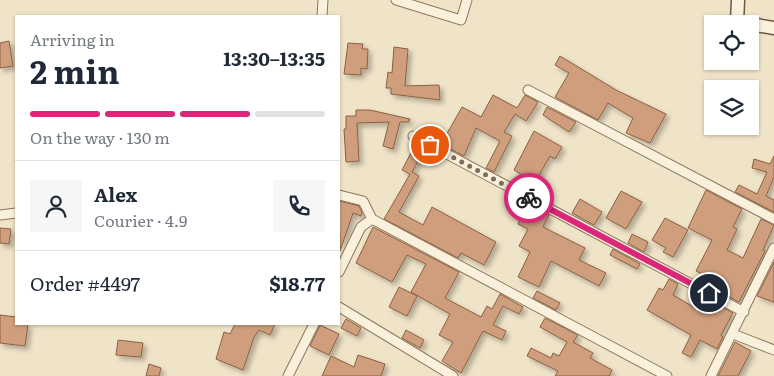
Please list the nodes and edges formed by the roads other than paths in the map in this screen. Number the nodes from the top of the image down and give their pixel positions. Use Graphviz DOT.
graph roads {
  1 [pos="322,0"];
  2 [pos="396,0"];
  3 [pos="466,0"];
  4 [pos="738,0"];
  5 [pos="322,15"];
  6 [pos="737,15"];
  7 [pos="759,26"];
  8 [pos="774,28"];
  9 [pos="528,90"];
  10 [pos="413,136"];
  11 [pos="340,195"];
  12 [pos="15,213"];
  13 [pos="0,215"];
  14 [pos="372,219"];
  15 [pos="774,219"];
  16 [pos="774,250"];
  17 [pos="340,270"];
  18 [pos="340,308"];
  19 [pos="744,312"];
  20 [pos="314,325"];
  21 [pos="733,334"];
  22 [pos="774,350"];
  23 [pos="288,376"];
  24 [pos="453,376"];
  25 [pos="667,376"];
  26 [pos="711,376"];
  1 -- 5 [label="street"];
  2 -- 3 [label="street"];
  4 -- 6 [label="street"];
  7 -- 8 [label="street"];
  9 -- 15 [label="street"];
  10 -- 19 [label="street"];
  11 -- 14 [label="street"];
  12 -- 13 [label="street"];
  14 -- 17 [label="street"];
  14 -- 25 [label="street"];
  16 -- 19 [label="street"];
  18 -- 24 [label="street"];
  19 -- 21 [label="street"];
  20 -- 23 [label="street"];
  21 -- 22 [label="street"];
  21 -- 26 [label="street"];
}
